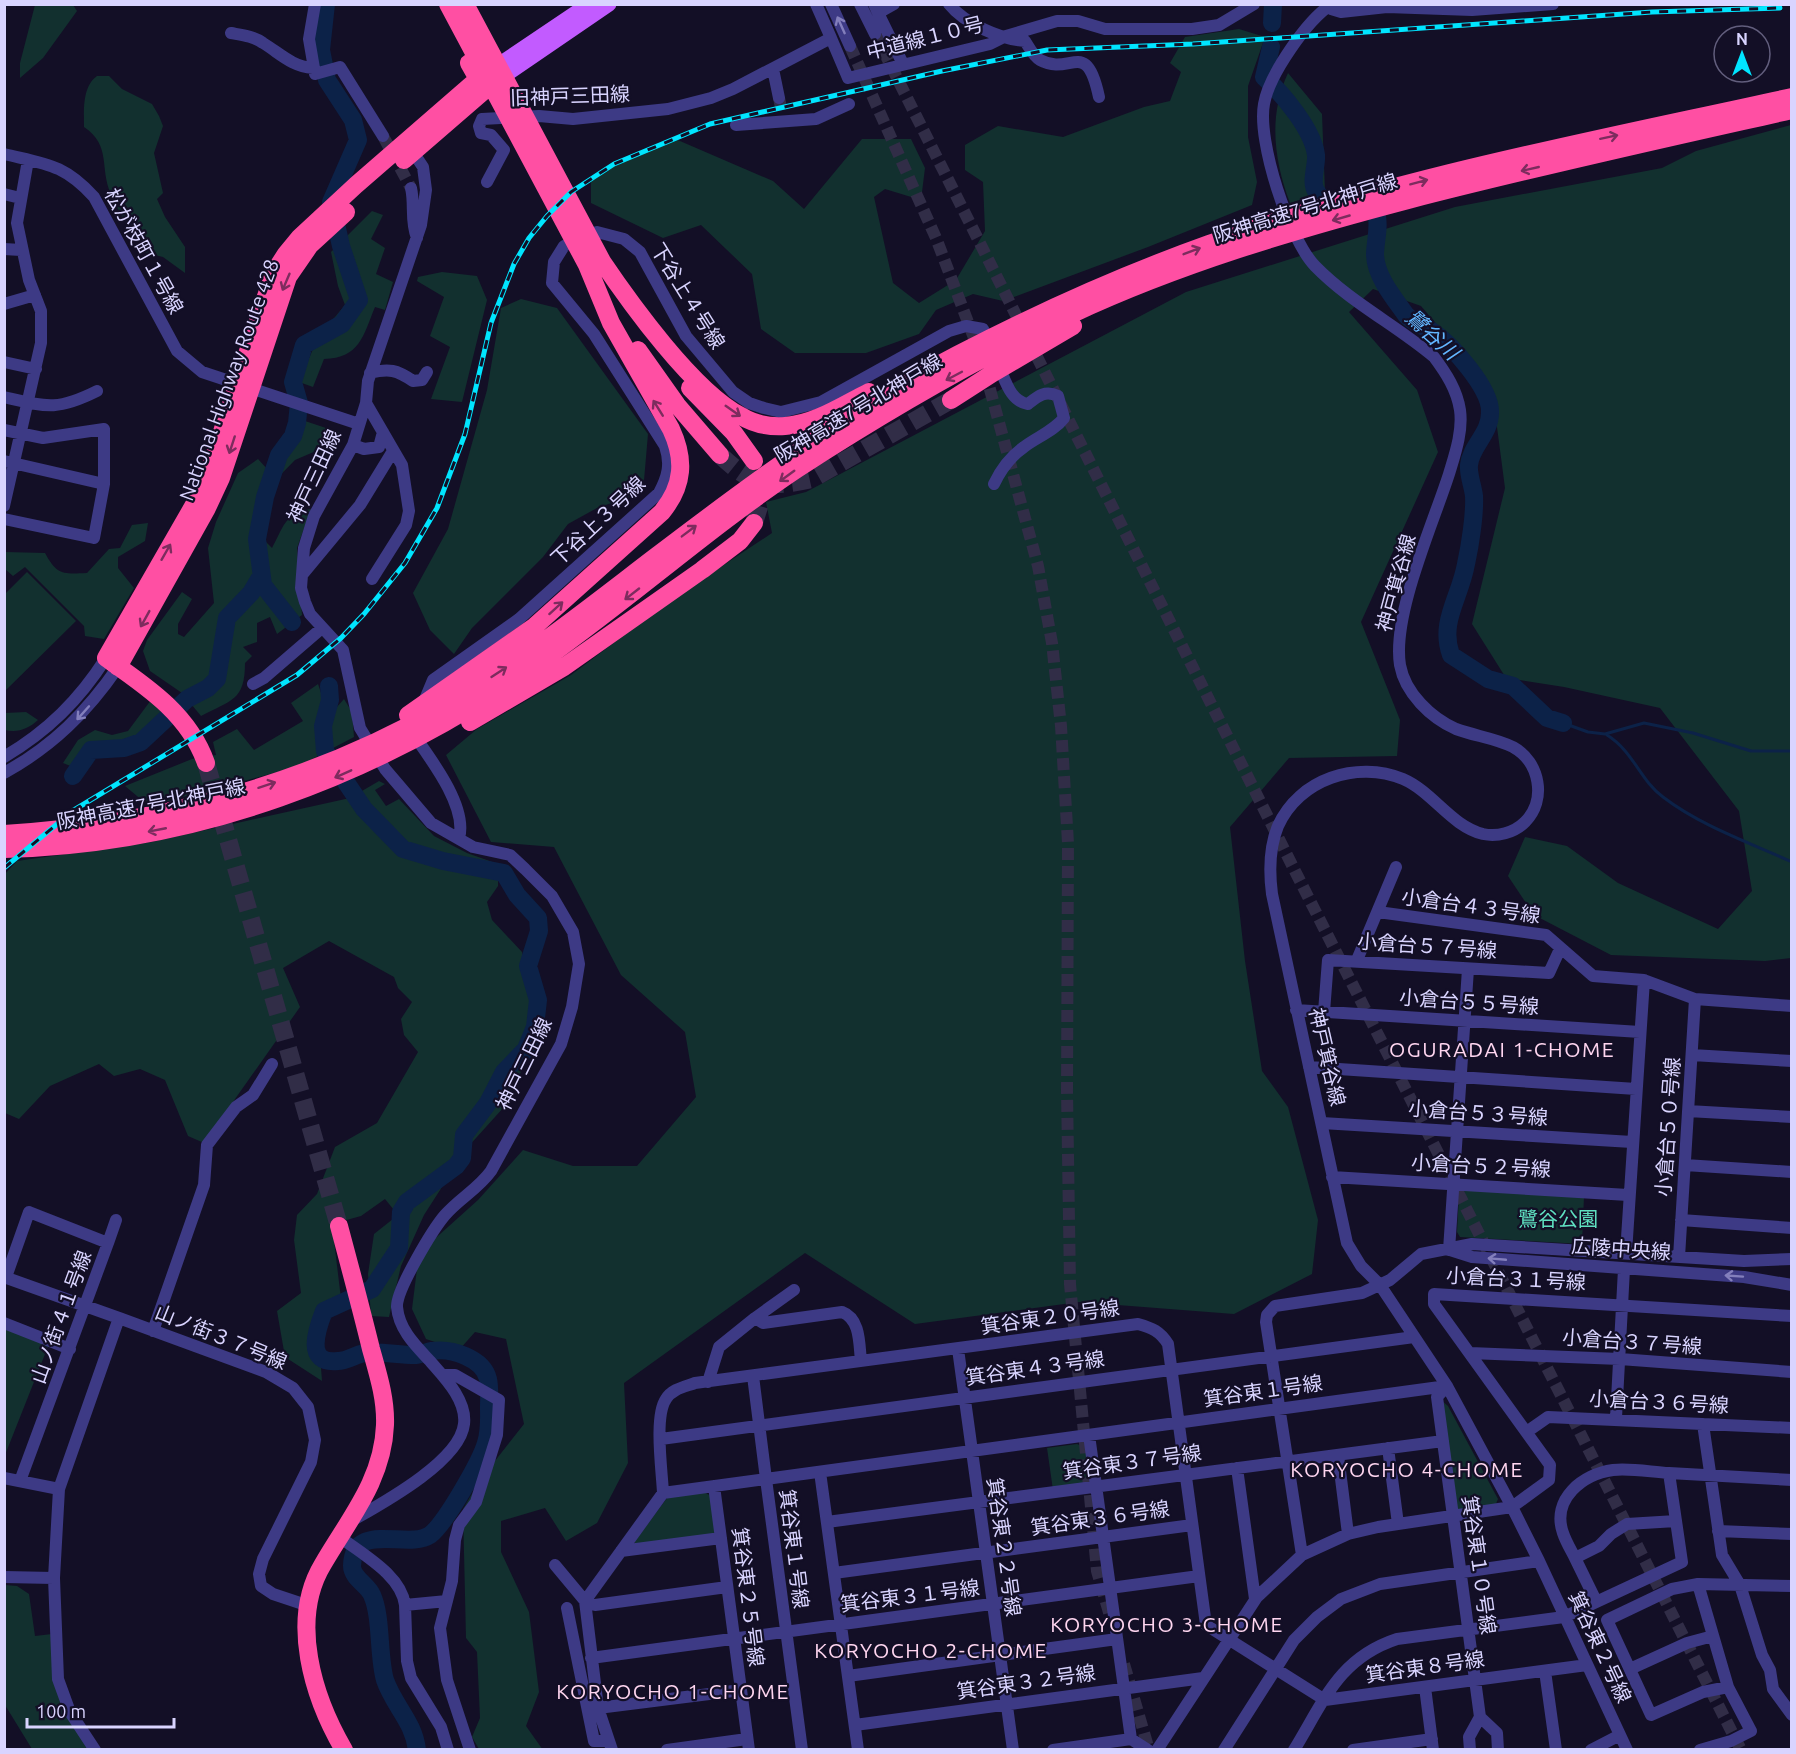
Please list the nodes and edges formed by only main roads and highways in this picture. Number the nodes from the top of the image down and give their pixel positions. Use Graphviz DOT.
graph roads {
  1 [pos="436,4"];
  2 [pos="448,4"];
  3 [pos="455,4"];
  4 [pos="465,4"];
  5 [pos="589,4"];
  6 [pos="609,4"];
  7 [pos="488,77"];
  8 [pos="1791,97"];
  9 [pos="1791,110"];
  10 [pos="356,194"];
  11 [pos="587,255"];
  12 [pos="1178,270"];
  13 [pos="1060,303"];
  14 [pos="951,400"];
  15 [pos="720,455"];
  16 [pos="754,461"];
  17 [pos="754,523"];
  18 [pos="451,710"];
  19 [pos="204,757"];
  20 [pos="4,834"];
  21 [pos="4,849"];
  22 [pos="339,1226"];
  23 [pos="344,1749"];
  1 -- 7 [label="highway"];
  2 -- 11 [label="highway"];
  3 -- 7 [label="highway"];
  4 -- 11 [label="highway"];
  5 -- 7 [label="main road"];
  6 -- 7 [label="main road"];
  7 -- 10 [label="highway, National Highway Route 428"];
  7 -- 10 [label="highway, National Highway Route 428"];
  13 -- 8 [label="highway, 阪神高速7号北神戸線, one-way"];
  9 -- 12 [label="highway, 阪神高速7号北神戸線, one-way"];
  10 -- 19 [label="highway, National Highway Route 428"];
  11 -- 13 [label="highway, one-way"];
  11 -- 15 [label="highway"];
  11 -- 16 [label="highway"];
  18 -- 11 [label="highway, one-way"];
  12 -- 14 [label="highway"];
  12 -- 18 [label="highway, 阪神高速7号北神戸線, one-way"];
  18 -- 13 [label="highway, 阪神高速7号北神戸線, one-way"];
  17 -- 18 [label="highway"];
  20 -- 18 [label="highway, 阪神高速7号北神戸線, one-way"];
  18 -- 21 [label="highway, 阪神高速7号北神戸線, one-way"];
  22 -- 23 [label="highway"];
}
